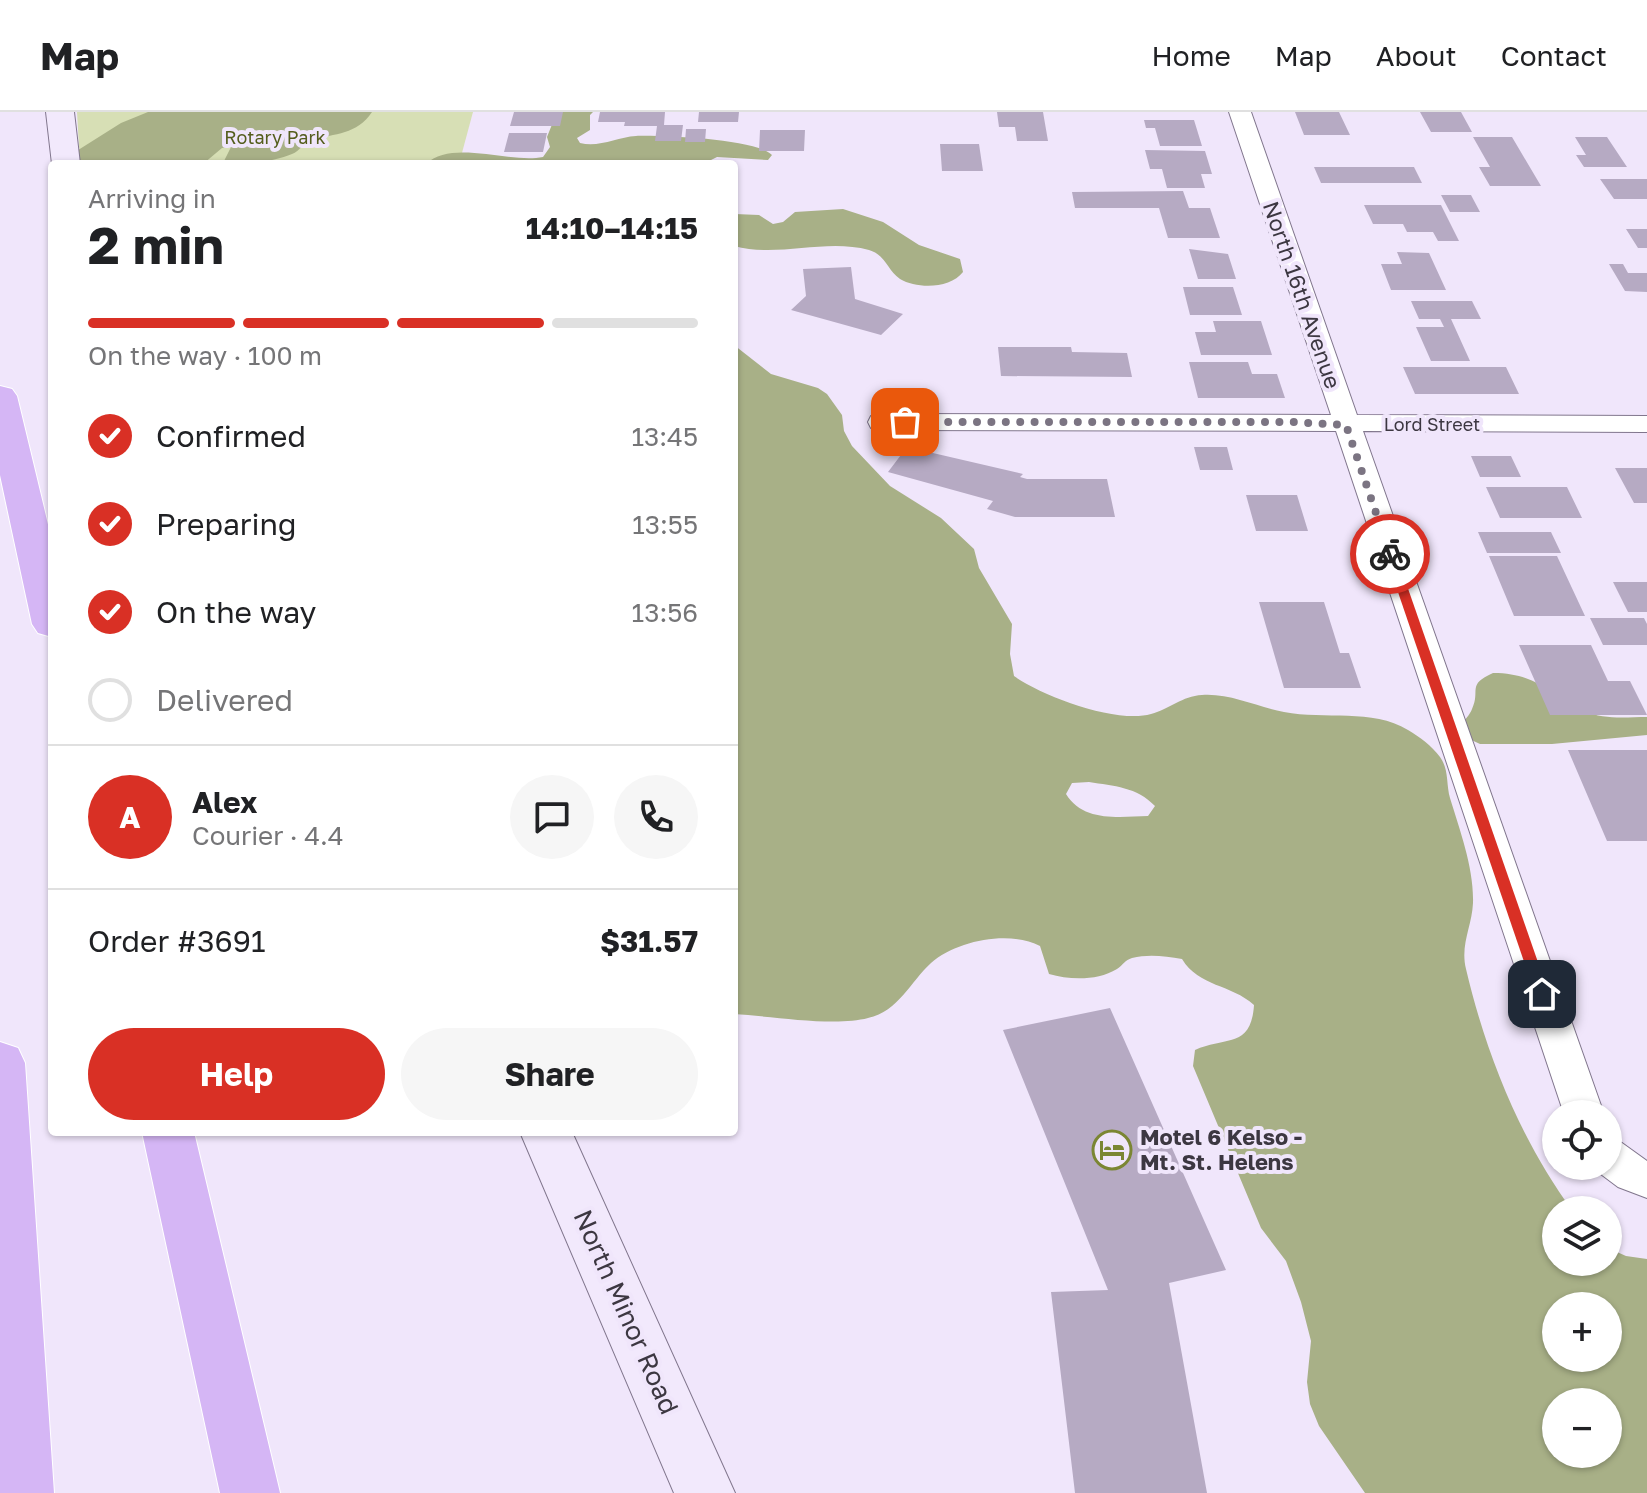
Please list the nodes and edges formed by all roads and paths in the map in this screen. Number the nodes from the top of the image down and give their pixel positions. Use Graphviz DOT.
graph roads {
  1 [pos="60,112"];
  2 [pos="1240,112"];
  3 [pos="66,160"];
  4 [pos="0,396"];
  5 [pos="881,422"];
  6 [pos="1647,424"];
  7 [pos="1346,425"];
  8 [pos="48,606"];
  9 [pos="0,1063"];
  10 [pos="1579,1100"];
  11 [pos="169,1136"];
  12 [pos="548,1136"];
  13 [pos="24,1493"];
  14 [pos="250,1493"];
  15 [pos="705,1493"];
  1 -- 3 [label="street"];
  2 -- 7 [label="street, North 16th Avenue"];
  4 -- 8 [label="highway"];
  5 -- 7 [label="street, Lord Street"];
  6 -- 7 [label="street, Lord Street"];
  7 -- 10 [label="street, North 16th Avenue"];
  9 -- 13 [label="highway"];
  11 -- 14 [label="highway"];
  12 -- 15 [label="street, North Minor Road"];
}
